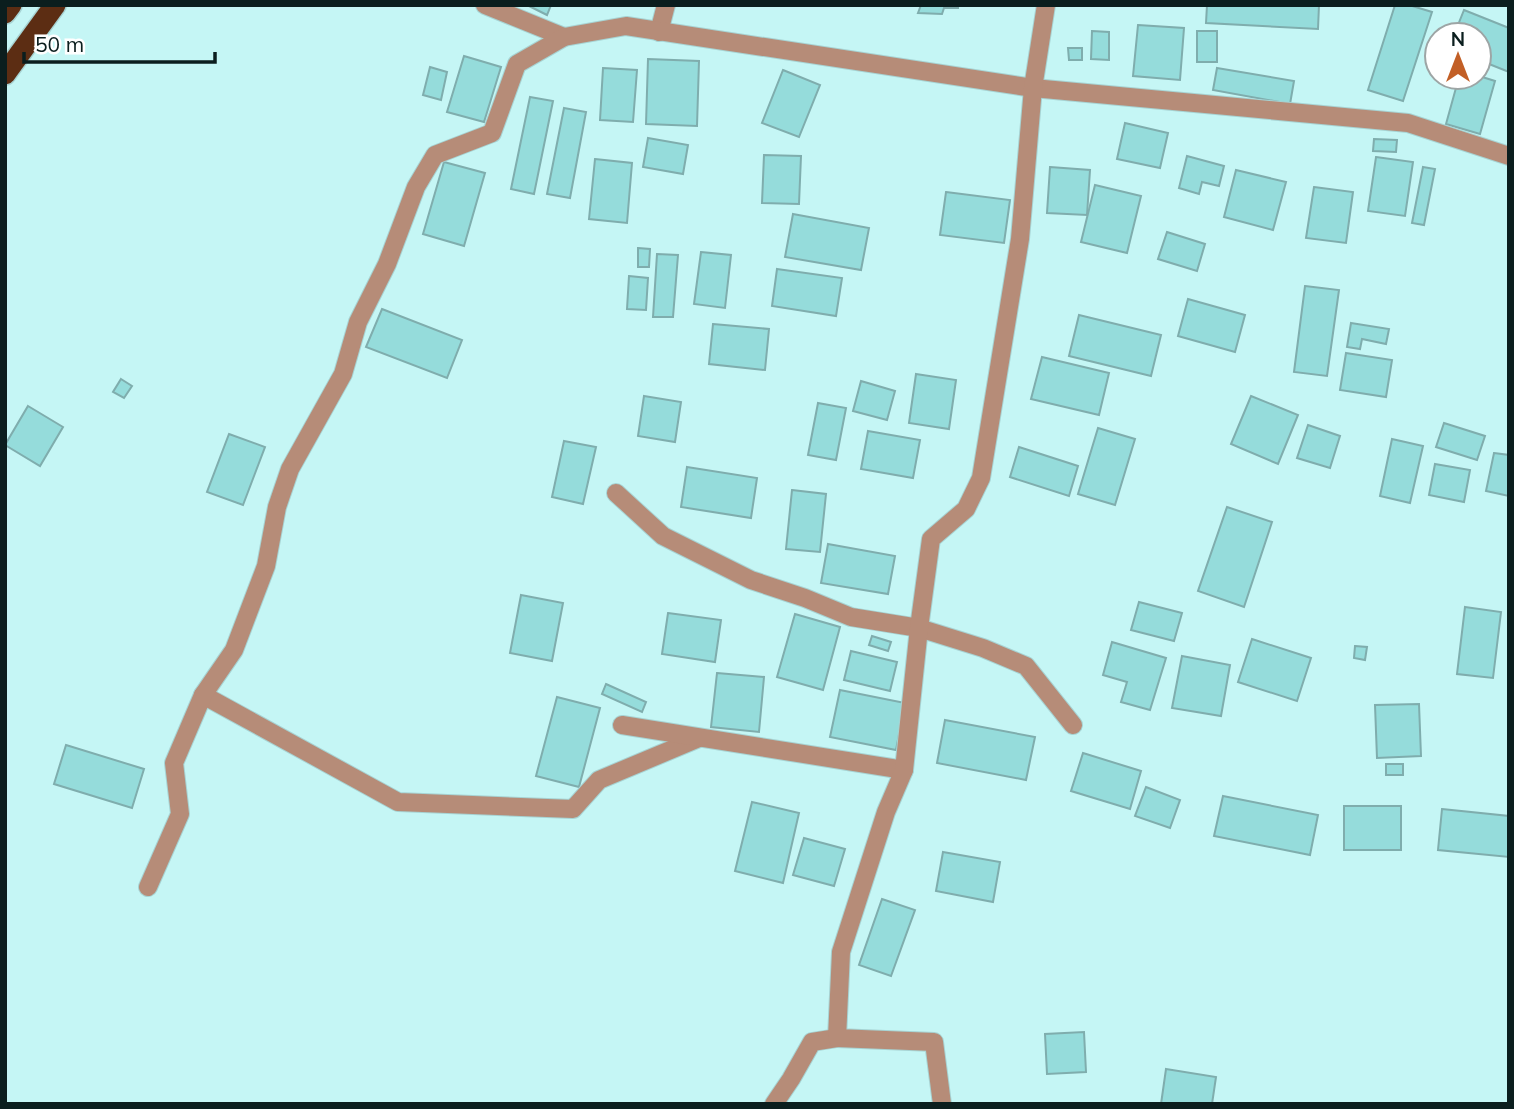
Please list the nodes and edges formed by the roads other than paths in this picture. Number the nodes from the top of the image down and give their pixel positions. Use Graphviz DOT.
graph roads {
  1 [pos="11,5"];
  2 [pos="55,5"];
  3 [pos="485,5"];
  4 [pos="666,5"];
  5 [pos="1046,5"];
  6 [pos="5,13"];
  7 [pos="659,32"];
  8 [pos="564,37"];
  9 [pos="5,74"];
  10 [pos="1033,88"];
  11 [pos="1509,156"];
  12 [pos="617,493"];
  13 [pos="919,628"];
  14 [pos="203,695"];
  15 [pos="622,725"];
  16 [pos="1073,725"];
  17 [pos="699,738"];
  18 [pos="904,770"];
  19 [pos="148,887"];
  20 [pos="837,1038"];
  21 [pos="774,1104"];
  22 [pos="942,1104"];
  1 -- 6 [label="highway"];
  2 -- 9 [label="highway"];
  3 -- 8 [label="street"];
  4 -- 7 [label="street"];
  5 -- 10 [label="street"];
  7 -- 8 [label="street"];
  7 -- 10 [label="street"];
  8 -- 14 [label="street"];
  10 -- 11 [label="street"];
  10 -- 13 [label="street"];
  12 -- 13 [label="street"];
  13 -- 16 [label="street"];
  13 -- 18 [label="street"];
  14 -- 17 [label="street"];
  14 -- 19 [label="street"];
  15 -- 17 [label="street"];
  17 -- 18 [label="street"];
  18 -- 20 [label="street"];
  20 -- 21 [label="street"];
  20 -- 22 [label="street"];
}
